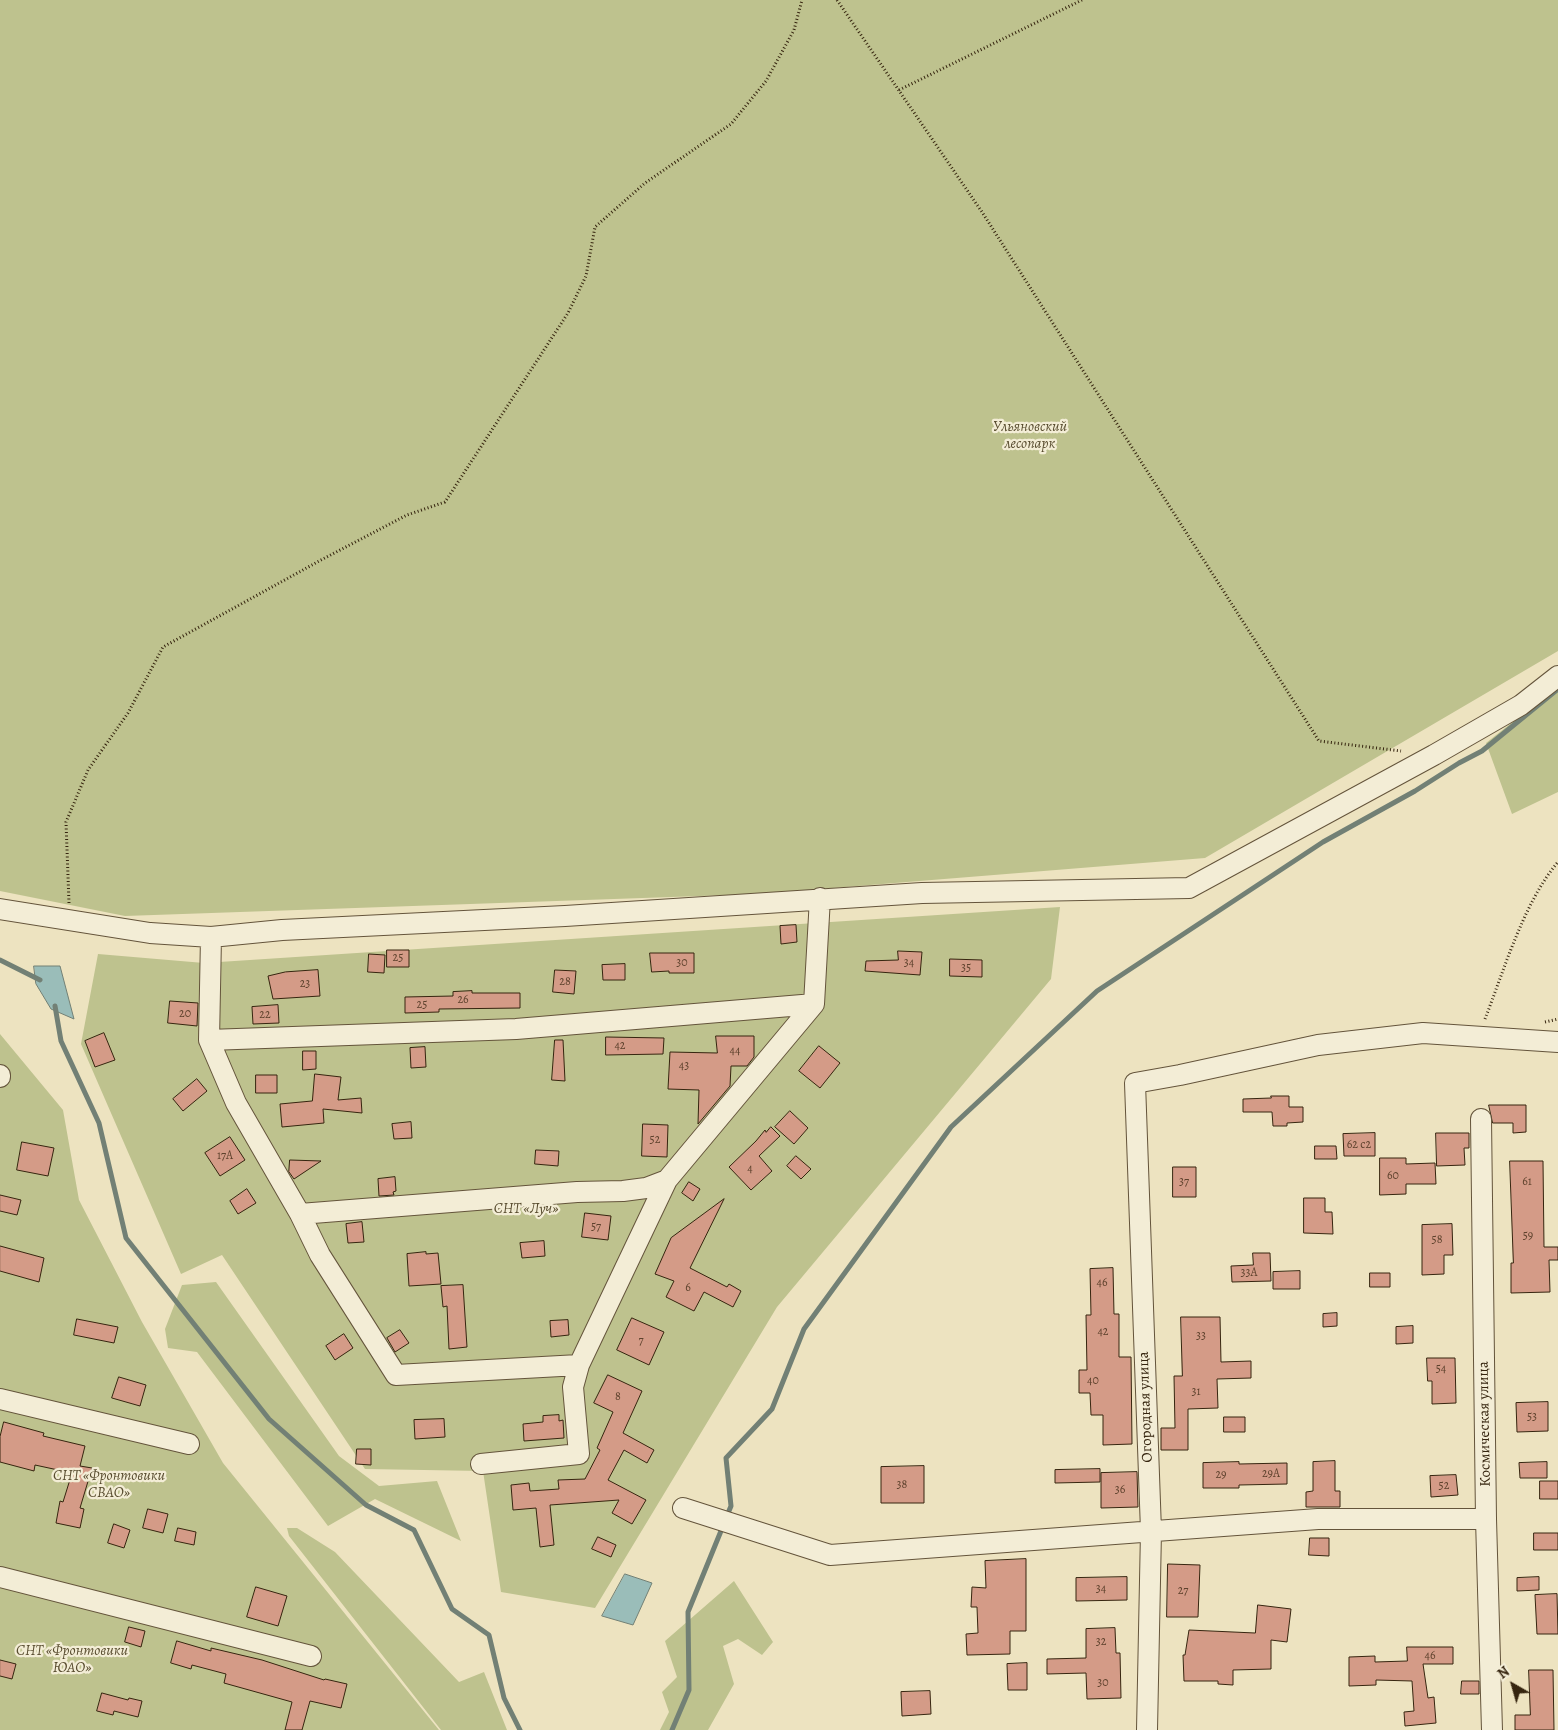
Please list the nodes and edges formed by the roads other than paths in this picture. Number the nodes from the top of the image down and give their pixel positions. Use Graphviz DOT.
graph roads {
  1 [pos="1558,676"];
  2 [pos="820,898"];
  3 [pos="0,909"];
  4 [pos="211,937"];
  5 [pos="814,1004"];
  6 [pos="209,1040"];
  7 [pos="1558,1042"];
  8 [pos="1481,1118"];
  9 [pos="668,1180"];
  10 [pos="300,1214"];
  11 [pos="579,1365"];
  12 [pos="0,1399"];
  13 [pos="190,1444"];
  14 [pos="481,1464"];
  15 [pos="683,1508"];
  16 [pos="1486,1519"];
  17 [pos="1151,1531"];
  18 [pos="0,1578"];
  19 [pos="311,1656"];
  20 [pos="1146,1730"];
  21 [pos="1492,1730"];
  1 -- 2 [label="street"];
  2 -- 4 [label="street"];
  2 -- 5 [label="street"];
  3 -- 4 [label="street"];
  4 -- 6 [label="street"];
  5 -- 6 [label="street"];
  5 -- 9 [label="street"];
  6 -- 10 [label="street"];
  7 -- 17 [label="street, Огородная улица"];
  8 -- 16 [label="street, Космическая улица"];
  9 -- 10 [label="street"];
  9 -- 11 [label="street"];
  10 -- 11 [label="street"];
  11 -- 14 [label="street"];
  12 -- 13 [label="street"];
  15 -- 17 [label="street"];
  16 -- 17 [label="street"];
  16 -- 21 [label="street, Космическая улица"];
  17 -- 20 [label="street, Огородная улица"];
  18 -- 19 [label="street"];
}
